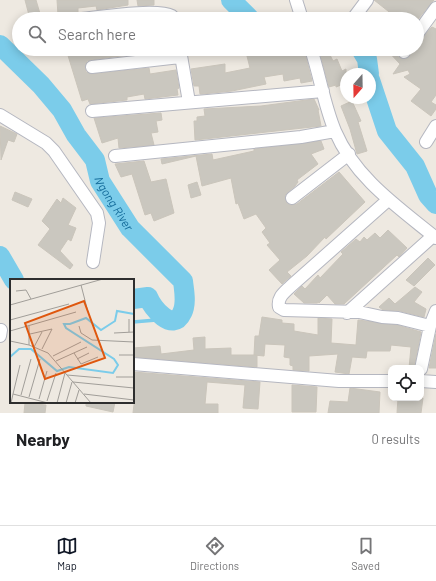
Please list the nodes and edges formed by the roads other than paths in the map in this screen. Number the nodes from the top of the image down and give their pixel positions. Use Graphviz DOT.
graph roads {
  1 [pos="367,0"];
  2 [pos="436,8"];
  3 [pos="358,12"];
  4 [pos="424,24"];
  5 [pos="161,56"];
  6 [pos="181,56"];
  7 [pos="313,56"];
  8 [pos="92,67"];
  9 [pos="323,91"];
  10 [pos="189,102"];
  11 [pos="92,111"];
  12 [pos="0,115"];
  13 [pos="436,126"];
  14 [pos="335,131"];
  15 [pos="426,142"];
  16 [pos="349,154"];
  17 [pos="115,156"];
  18 [pos="292,198"];
  19 [pos="388,200"];
  20 [pos="434,237"];
  21 [pos="93,262"];
  22 [pos="436,311"];
  23 [pos="346,313"];
  24 [pos="430,326"];
  25 [pos="134,364"];
  26 [pos="422,365"];
  27 [pos="388,381"];
  28 [pos="424,381"];
  29 [pos="436,382"];
  1 -- 3 [label="street"];
  2 -- 4 [label="street"];
  5 -- 8 [label="street"];
  6 -- 10 [label="street"];
  7 -- 9 [label="street"];
  9 -- 10 [label="street"];
  9 -- 14 [label="street"];
  10 -- 11 [label="street"];
  12 -- 21 [label="street"];
  13 -- 15 [label="street"];
  14 -- 16 [label="street"];
  14 -- 17 [label="street"];
  16 -- 18 [label="street"];
  16 -- 19 [label="street"];
  19 -- 20 [label="street"];
  19 -- 23 [label="street"];
  20 -- 23 [label="street"];
  22 -- 24 [label="street"];
  23 -- 24 [label="street"];
  24 -- 26 [label="street"];
  25 -- 27 [label="street"];
  28 -- 29 [label="street"];
}
